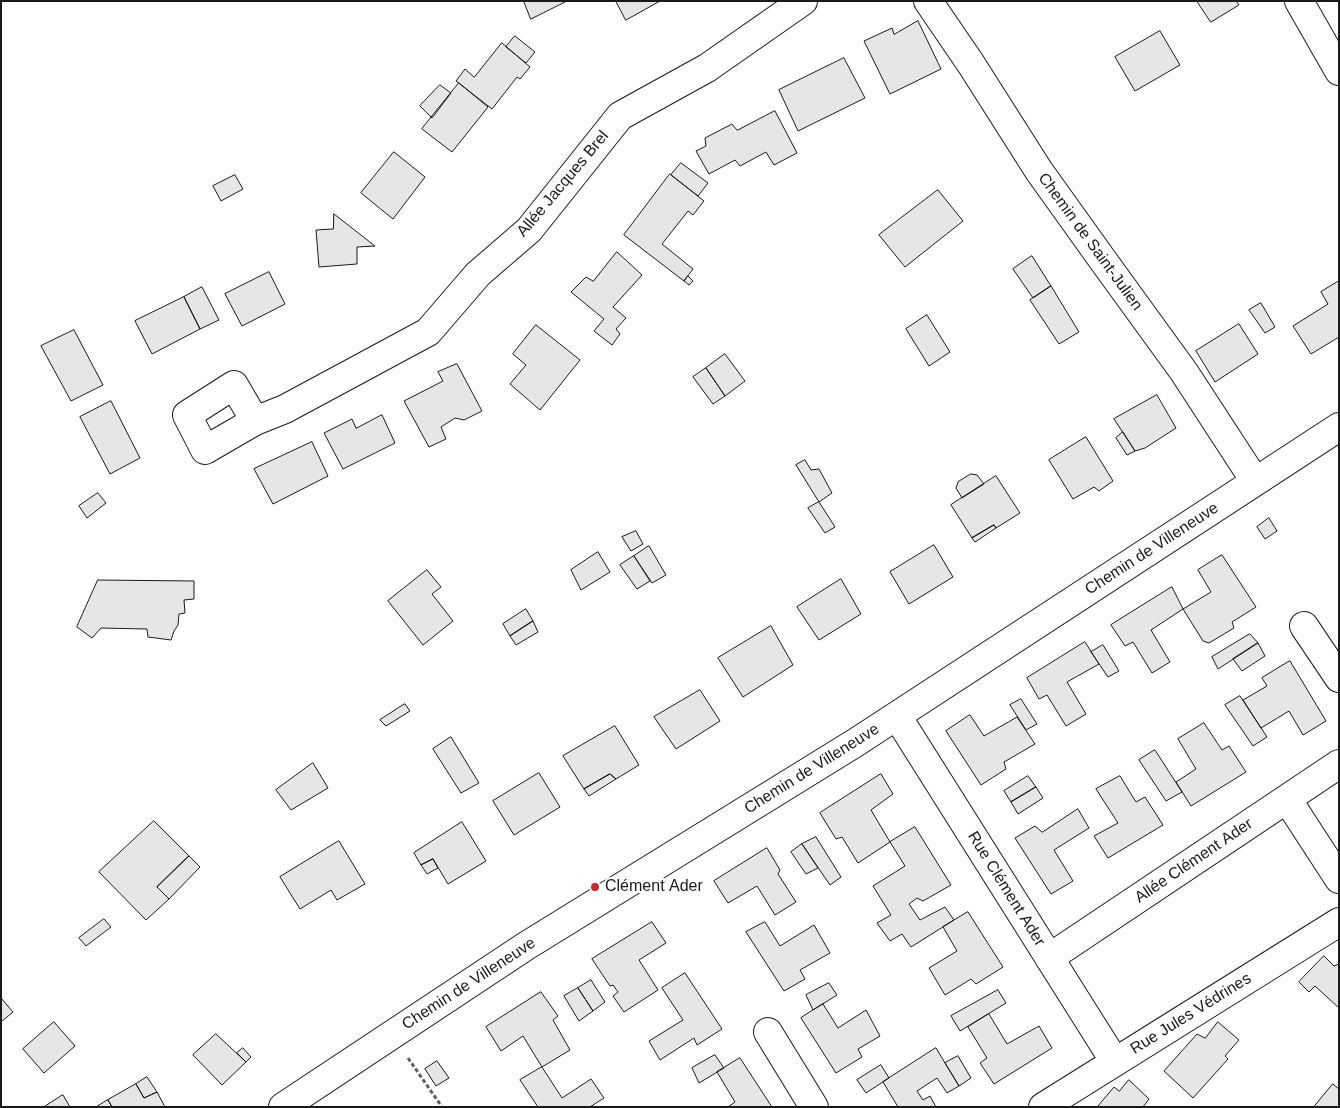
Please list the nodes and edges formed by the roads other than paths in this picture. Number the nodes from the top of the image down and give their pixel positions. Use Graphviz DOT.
graph roads {
  1 [pos="803,1"];
  2 [pos="928,1"];
  3 [pos="1299,1"];
  4 [pos="1339,71"];
  5 [pos="255,421"];
  6 [pos="1339,427"];
  7 [pos="1255,481"];
  8 [pos="1304,626"];
  9 [pos="1339,678"];
  10 [pos="897,716"];
  11 [pos="1339,764"];
  12 [pos="1287,799"];
  13 [pos="1339,879"];
  14 [pos="1339,922"];
  15 [pos="1050,958"];
  16 [pos="768,1032"];
  17 [pos="1115,1062"];
  18 [pos="282,1107"];
  19 [pos="814,1107"];
  20 [pos="1043,1107"];
  1 -- 5 [label="street, Allée Jacques Brel"];
  2 -- 7 [label="street, Chemin de Saint-Julien"];
  3 -- 4 [label="street"];
  6 -- 7 [label="street, Chemin de Villeneuve"];
  7 -- 10 [label="street, Chemin de Villeneuve"];
  8 -- 9 [label="street"];
  10 -- 15 [label="street, Rue Clément Ader"];
  10 -- 18 [label="street, Chemin de Villeneuve"];
  11 -- 12 [label="street, Allée Clément Ader"];
  12 -- 13 [label="street"];
  12 -- 15 [label="street, Allée Clément Ader"];
  14 -- 17 [label="street, Rue Jules Védrines"];
  15 -- 17 [label="street, Rue Clément Ader"];
  16 -- 19 [label="street"];
  17 -- 20 [label="street, Rue Jules Védrines"];
}
